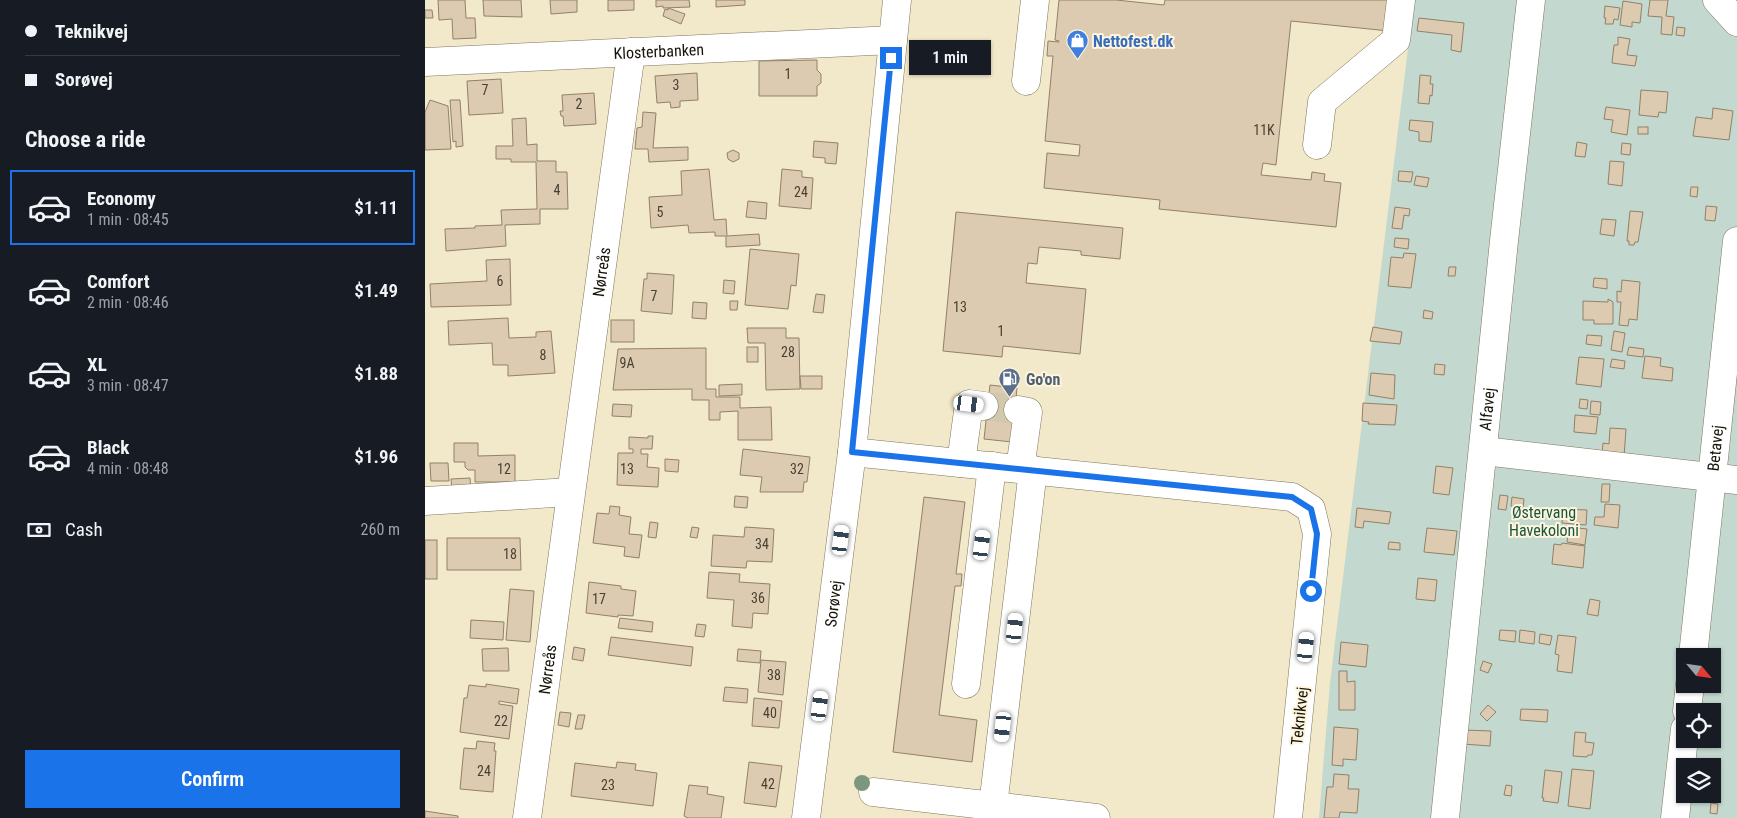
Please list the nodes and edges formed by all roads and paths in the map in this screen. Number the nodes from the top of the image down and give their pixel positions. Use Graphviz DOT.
graph roads {
  1 [pos="897,0"];
  2 [pos="1035,0"];
  3 [pos="1401,0"];
  4 [pos="1531,0"];
  5 [pos="1717,0"];
  6 [pos="1737,22"];
  7 [pos="893,40"];
  8 [pos="631,52"];
  9 [pos="425,62"];
  10 [pos="1026,81"];
  11 [pos="1317,145"];
  12 [pos="1737,241"];
  13 [pos="984,406"];
  14 [pos="1018,410"];
  15 [pos="1484,451"];
  16 [pos="852,452"];
  17 [pos="961,463"];
  18 [pos="992,466"];
  19 [pos="1027,470"];
  20 [pos="1724,478"];
  21 [pos="570,492"];
  22 [pos="425,501"];
  23 [pos="1694,648"];
  24 [pos="966,684"];
  25 [pos="1683,748"];
  26 [pos="873,792"];
  27 [pos="993,806"];
  28 [pos="527,818"];
  29 [pos="806,818"];
  30 [pos="1096,818"];
  31 [pos="1288,818"];
  32 [pos="1445,818"];
  33 [pos="1675,818"];
  1 -- 7 [label="street, Sorøvej"];
  2 -- 10 [label="street"];
  3 -- 11 [label="street"];
  4 -- 15 [label="street, Alfavej"];
  5 -- 6 [label="street"];
  7 -- 8 [label="street, Klosterbanken"];
  7 -- 16 [label="street, Sorøvej"];
  8 -- 9 [label="street, Klosterbanken"];
  8 -- 21 [label="street, Nørreås"];
  12 -- 20 [label="street, Betavej"];
  13 -- 17 [label="street"];
  14 -- 19 [label="street"];
  15 -- 20 [label="street"];
  15 -- 32 [label="street, Alfavej"];
  16 -- 17 [label="street, Teknikvej"];
  16 -- 29 [label="street, Sorøvej"];
  17 -- 18 [label="street, Teknikvej"];
  18 -- 19 [label="street, Teknikvej"];
  18 -- 24 [label="street"];
  19 -- 27 [label="street"];
  19 -- 31 [label="street, Teknikvej"];
  20 -- 23 [label="street, Betavej"];
  21 -- 22 [label="street"];
  21 -- 28 [label="street, Nørreås"];
  25 -- 33 [label="street"];
  26 -- 27 [label="street"];
  27 -- 30 [label="street"];
}
